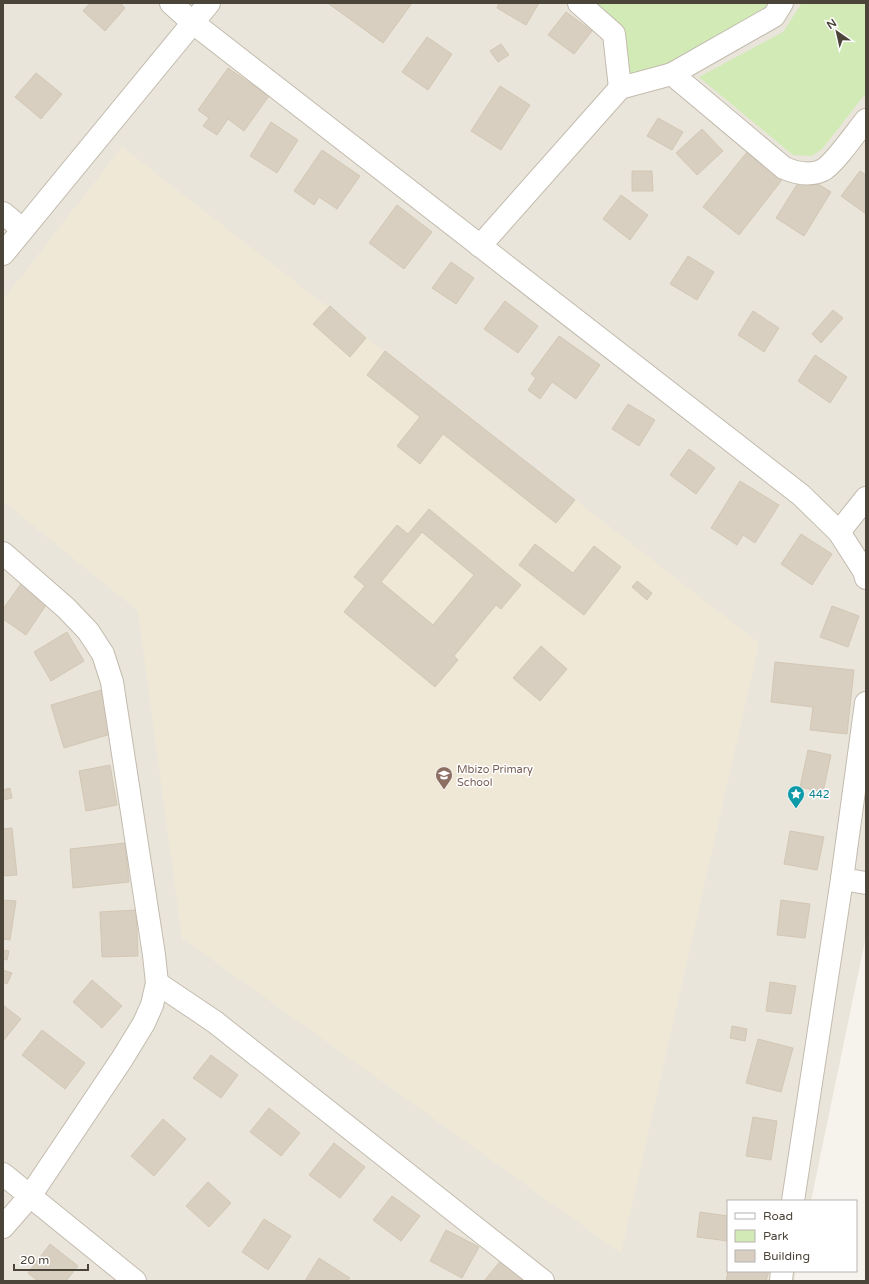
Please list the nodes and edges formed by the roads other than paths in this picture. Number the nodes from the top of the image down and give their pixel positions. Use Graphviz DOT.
graph roads {
  1 [pos="171,3"];
  2 [pos="209,3"];
  3 [pos="579,3"];
  4 [pos="782,3"];
  5 [pos="192,22"];
  6 [pos="672,74"];
  7 [pos="620,88"];
  8 [pos="866,120"];
  9 [pos="3,213"];
  10 [pos="22,229"];
  11 [pos="480,246"];
  12 [pos="3,254"];
  13 [pos="866,498"];
  14 [pos="840,532"];
  15 [pos="3,553"];
  16 [pos="866,578"];
  17 [pos="866,703"];
  18 [pos="842,879"];
  19 [pos="866,883"];
  20 [pos="157,983"];
  21 [pos="3,1174"];
  22 [pos="30,1196"];
  23 [pos="793,1200"];
  24 [pos="3,1227"];
  25 [pos="135,1281"];
  26 [pos="543,1281"];
  1 -- 5 [label="street"];
  2 -- 5 [label="street"];
  3 -- 7 [label="street"];
  4 -- 6 [label="street"];
  5 -- 10 [label="street"];
  5 -- 11 [label="street"];
  6 -- 7 [label="street"];
  6 -- 8 [label="street"];
  7 -- 11 [label="street"];
  9 -- 10 [label="street"];
  10 -- 12 [label="street"];
  11 -- 14 [label="street"];
  13 -- 14 [label="street"];
  14 -- 16 [label="street"];
  15 -- 20 [label="street"];
  17 -- 18 [label="street"];
  18 -- 19 [label="street"];
  18 -- 23 [label="street"];
  20 -- 22 [label="street"];
  20 -- 26 [label="street"];
  21 -- 22 [label="street"];
  22 -- 24 [label="street"];
  22 -- 25 [label="street"];
}
